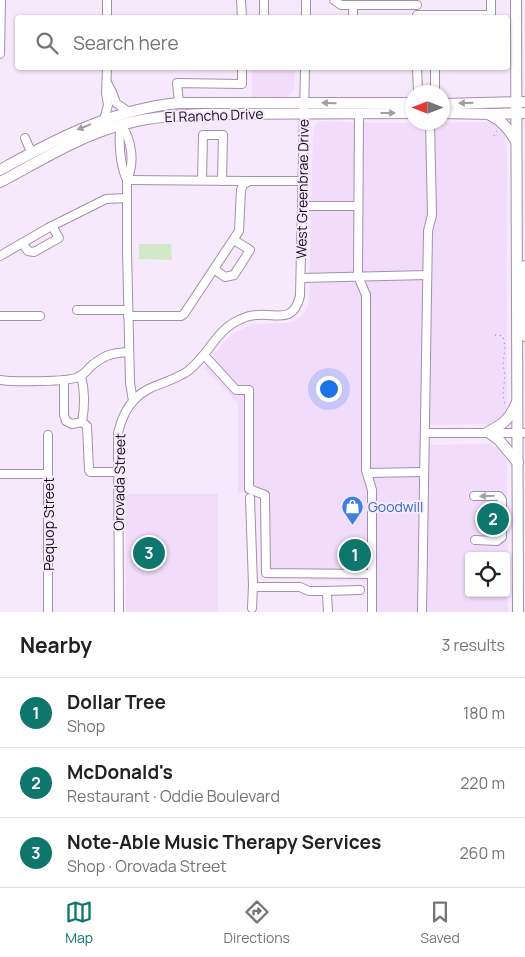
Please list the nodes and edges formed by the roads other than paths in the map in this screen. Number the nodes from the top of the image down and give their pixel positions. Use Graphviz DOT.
graph roads {
  1 [pos="0,0"];
  2 [pos="107,0"];
  3 [pos="242,0"];
  4 [pos="264,0"];
  5 [pos="306,0"];
  6 [pos="334,0"];
  7 [pos="491,0"];
  8 [pos="516,0"];
  9 [pos="417,2"];
  10 [pos="353,5"];
  11 [pos="107,15"];
  12 [pos="242,15"];
  13 [pos="264,15"];
  14 [pos="306,15"];
  15 [pos="353,15"];
  16 [pos="417,15"];
  17 [pos="491,15"];
  18 [pos="0,54"];
  19 [pos="107,70"];
  20 [pos="242,70"];
  21 [pos="305,70"];
  22 [pos="417,70"];
  23 [pos="435,70"];
  24 [pos="517,76"];
  25 [pos="107,83"];
  26 [pos="418,85"];
  27 [pos="435,85"];
  28 [pos="495,102"];
  29 [pos="521,102"];
  30 [pos="179,103"];
  31 [pos="405,103"];
  32 [pos="450,104"];
  33 [pos="146,108"];
  34 [pos="304,108"];
  35 [pos="129,112"];
  36 [pos="359,113"];
  37 [pos="405,113"];
  38 [pos="450,113"];
  39 [pos="521,113"];
  40 [pos="490,114"];
  41 [pos="104,120"];
  42 [pos="121,124"];
  43 [pos="430,130"];
  44 [pos="25,138"];
  45 [pos="517,142"];
  46 [pos="32,152"];
  47 [pos="0,170"];
  48 [pos="128,180"];
  49 [pos="202,180"];
  50 [pos="222,181"];
  51 [pos="249,181"];
  52 [pos="303,181"];
  53 [pos="0,182"];
  54 [pos="127,198"];
  55 [pos="302,206"];
  56 [pos="358,206"];
  57 [pos="52,226"];
  58 [pos="234,240"];
  59 [pos="22,243"];
  60 [pos="0,256"];
  61 [pos="525,266"];
  62 [pos="214,269"];
  63 [pos="427,275"];
  64 [pos="358,276"];
  65 [pos="301,278"];
  66 [pos="296,309"];
  67 [pos="77,310"];
  68 [pos="128,313"];
  69 [pos="0,316"];
  70 [pos="40,316"];
  71 [pos="525,336"];
  72 [pos="129,352"];
  73 [pos="204,354"];
  74 [pos="80,376"];
  75 [pos="0,380"];
  76 [pos="64,380"];
  77 [pos="134,400"];
  78 [pos="518,401"];
  79 [pos="82,422"];
  80 [pos="488,432"];
  81 [pos="425,433"];
  82 [pos="521,433"];
  83 [pos="48,435"];
  84 [pos="518,463"];
  85 [pos="118,472"];
  86 [pos="424,472"];
  87 [pos="367,473"];
  88 [pos="0,474"];
  89 [pos="48,474"];
  90 [pos="474,496"];
  91 [pos="250,498"];
  92 [pos="475,540"];
  93 [pos="372,574"];
  94 [pos="252,585"];
  95 [pos="360,590"];
  96 [pos="325,591"];
  97 [pos="252,608"];
  98 [pos="48,612"];
  99 [pos="119,612"];
  100 [pos="328,612"];
  101 [pos="372,612"];
  102 [pos="422,612"];
  103 [pos="518,612"];
  1 -- 18 [label="street"];
  2 -- 11 [label="street"];
  3 -- 12 [label="street"];
  4 -- 13 [label="street"];
  5 -- 14 [label="street"];
  6 -- 10 [label="street"];
  7 -- 17 [label="street"];
  8 -- 24 [label="main road"];
  9 -- 10 [label="street"];
  9 -- 16 [label="street"];
  10 -- 15 [label="street"];
  19 -- 25 [label="street"];
  20 -- 30 [label="street"];
  21 -- 34 [label="street, West Greenbrae Drive"];
  22 -- 26 [label="street"];
  23 -- 27 [label="street"];
  24 -- 28 [label="main road"];
  24 -- 29 [label="main road"];
  25 -- 35 [label="street"];
  25 -- 41 [label="street"];
  28 -- 29 [label="main road"];
  28 -- 32 [label="main road, one-way"];
  29 -- 39 [label="main road"];
  30 -- 33 [label="main road, El Rancho Drive"];
  30 -- 34 [label="main road, El Rancho Drive"];
  31 -- 34 [label="main road, El Rancho Drive, one-way"];
  33 -- 35 [label="main road, El Rancho Drive"];
  33 -- 42 [label="main road"];
  34 -- 36 [label="main road, El Rancho Drive"];
  34 -- 42 [label="main road, El Rancho Drive"];
  34 -- 52 [label="street, West Greenbrae Drive"];
  35 -- 41 [label="main road, El Rancho Drive"];
  36 -- 37 [label="main road, El Rancho Drive, one-way"];
  36 -- 56 [label="street"];
  38 -- 40 [label="main road"];
  39 -- 40 [label="main road"];
  39 -- 45 [label="main road"];
  40 -- 45 [label="main road"];
  41 -- 46 [label="main road, El Rancho Drive, one-way"];
  42 -- 48 [label="street"];
  42 -- 53 [label="main road, El Rancho Drive"];
  43 -- 63 [label="street"];
  44 -- 46 [label="street"];
  45 -- 78 [label="main road"];
  46 -- 47 [label="main road, El Rancho Drive"];
  48 -- 49 [label="street"];
  48 -- 54 [label="street"];
  49 -- 50 [label="street"];
  49 -- 50 [label="street"];
  50 -- 51 [label="street"];
  51 -- 52 [label="street"];
  51 -- 58 [label="street"];
  52 -- 55 [label="street, West Greenbrae Drive"];
  54 -- 57 [label="street"];
  54 -- 68 [label="street"];
  55 -- 56 [label="street"];
  55 -- 65 [label="street, West Greenbrae Drive"];
  56 -- 64 [label="street"];
  57 -- 59 [label="street"];
  57 -- 59 [label="street"];
  58 -- 62 [label="street"];
  58 -- 62 [label="street"];
  59 -- 60 [label="street"];
  61 -- 71 [label="main road"];
  62 -- 68 [label="street"];
  63 -- 64 [label="street"];
  63 -- 81 [label="street"];
  64 -- 65 [label="street"];
  64 -- 87 [label="street"];
  65 -- 66 [label="street, West Greenbrae Drive"];
  66 -- 73 [label="street, Orovada Street"];
  67 -- 68 [label="street"];
  68 -- 72 [label="street"];
  69 -- 70 [label="street"];
  72 -- 74 [label="street"];
  72 -- 77 [label="street"];
  73 -- 77 [label="street, Orovada Street"];
  73 -- 93 [label="street"];
  74 -- 76 [label="street"];
  74 -- 79 [label="street"];
  75 -- 76 [label="street"];
  76 -- 79 [label="street"];
  77 -- 85 [label="street, Orovada Street"];
  78 -- 80 [label="main road"];
  78 -- 82 [label="main road"];
  79 -- 85 [label="street"];
  80 -- 81 [label="street"];
  80 -- 82 [label="street"];
  80 -- 84 [label="main road"];
  81 -- 86 [label="street"];
  82 -- 84 [label="main road"];
  83 -- 89 [label="street, Pequop Street"];
  84 -- 103 [label="main road"];
  85 -- 99 [label="street, Orovada Street"];
  86 -- 87 [label="street"];
  86 -- 102 [label="street"];
  87 -- 93 [label="street"];
  88 -- 89 [label="street"];
  89 -- 98 [label="street, Pequop Street"];
  92 -- 90 [label="street, one-way"];
  91 -- 94 [label="street"];
  93 -- 101 [label="street"];
  94 -- 96 [label="street"];
  94 -- 97 [label="street"];
  95 -- 96 [label="street"];
  96 -- 100 [label="street"];
}
